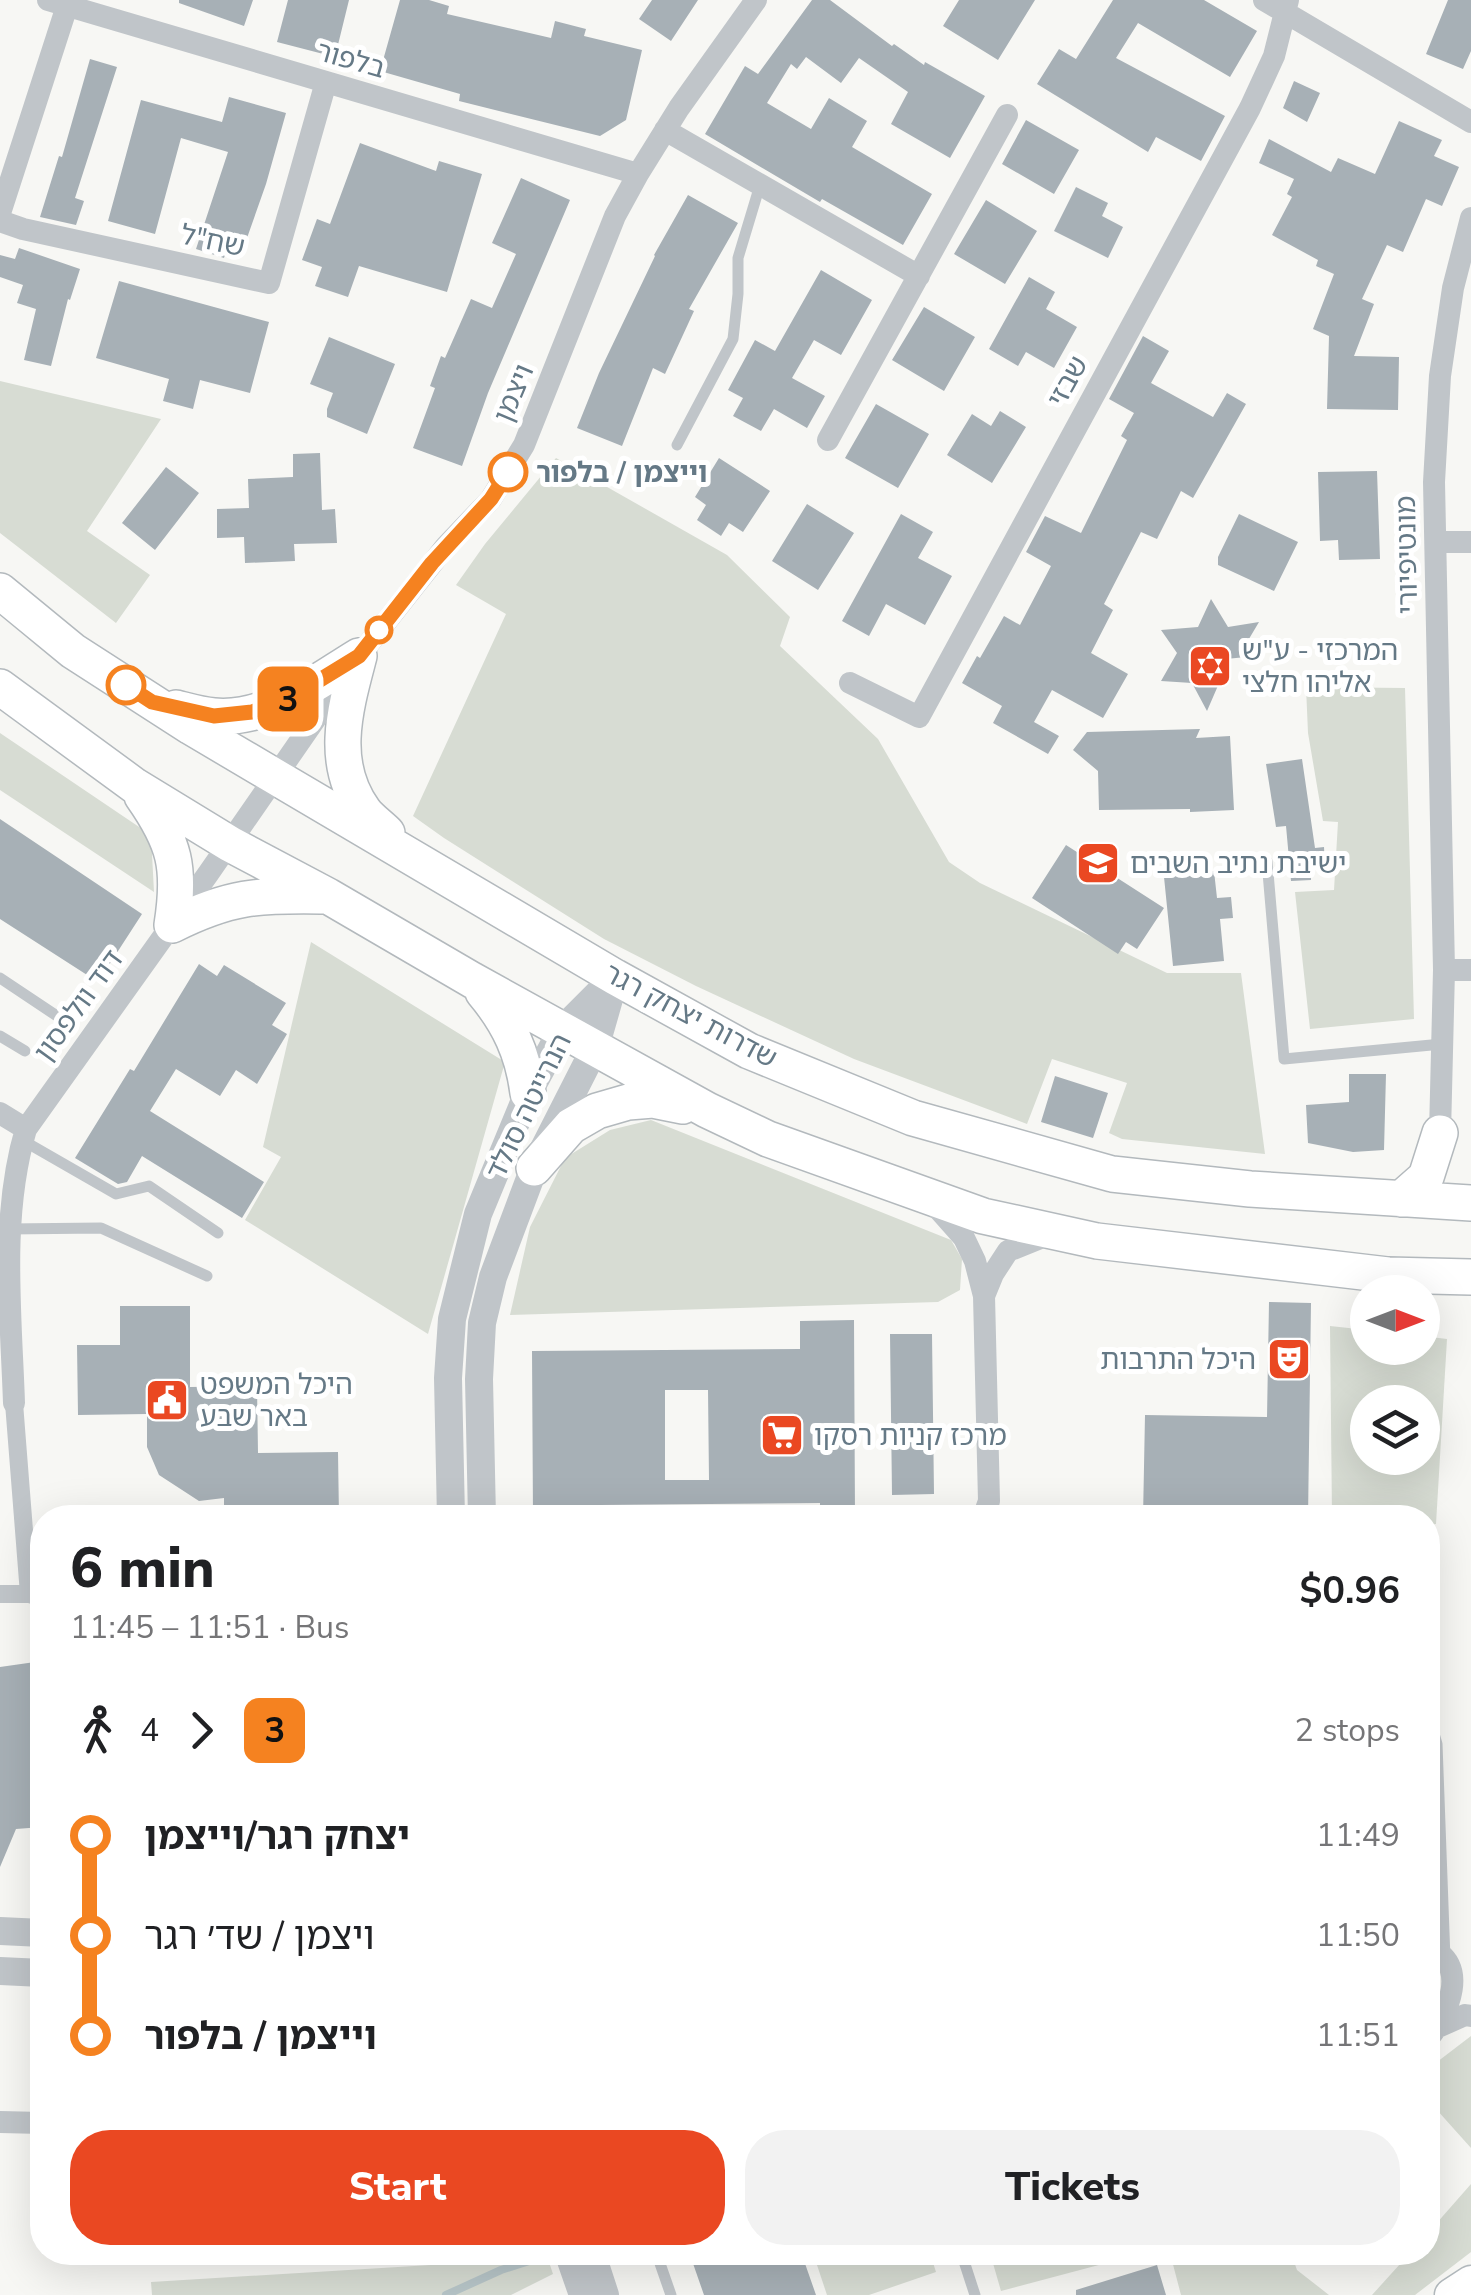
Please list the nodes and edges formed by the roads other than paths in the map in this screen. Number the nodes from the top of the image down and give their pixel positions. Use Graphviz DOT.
graph roads {
  1 [pos="756,0"];
  2 [pos="58,3"];
  3 [pos="1279,4"];
  4 [pos="326,82"];
  5 [pos="1007,115"];
  6 [pos="1471,122"];
  7 [pos="664,130"];
  8 [pos="638,174"];
  9 [pos="760,185"];
  10 [pos="0,212"];
  11 [pos="1471,218"];
  12 [pos="0,221"];
  13 [pos="918,276"];
  14 [pos="828,440"];
  15 [pos="677,445"];
  16 [pos="1436,542"];
  17 [pos="1471,542"];
  18 [pos="0,591"];
  19 [pos="359,656"];
  20 [pos="850,683"];
  21 [pos="0,687"];
  22 [pos="152,702"];
  23 [pos="274,777"];
  24 [pos="135,786"];
  25 [pos="230,844"];
  26 [pos="1267,860"];
  27 [pos="419,861"];
  28 [pos="328,896"];
  29 [pos="172,925"];
  30 [pos="1444,970"];
  31 [pos="1471,970"];
  32 [pos="615,976"];
  33 [pos="0,978"];
  34 [pos="472,980"];
  35 [pos="60,1018"];
  36 [pos="562,1030"];
  37 [pos="0,1036"];
  38 [pos="1442,1044"];
  39 [pos="595,1048"];
  40 [pos="24,1051"];
  41 [pos="528,1094"];
  42 [pos="707,1110"];
  43 [pos="0,1113"];
  44 [pos="24,1134"];
  45 [pos="1440,1134"];
  46 [pos="534,1168"];
  47 [pos="926,1196"];
  48 [pos="1400,1199"];
  49 [pos="1471,1200"];
  50 [pos="8,1229"];
  51 [pos="1056,1232"];
  52 [pos="218,1233"];
  53 [pos="207,1276"];
  54 [pos="1471,1277"];
  55 [pos="984,1296"];
  56 [pos="7,1403"];
  57 [pos="451,1505"];
  58 [pos="482,1505"];
  59 [pos="988,1505"];
  60 [pos="30,1556"];
  61 [pos="0,1594"];
  62 [pos="30,1596"];
  63 [pos="1440,1860"];
  64 [pos="0,1933"];
  65 [pos="30,1933"];
  66 [pos="1449,1964"];
  67 [pos="0,1968"];
  68 [pos="30,1972"];
  69 [pos="1471,2016"];
  70 [pos="1440,2017"];
  71 [pos="1440,2029"];
  72 [pos="0,2122"];
  73 [pos="30,2123"];
  74 [pos="573,2265"];
  75 [pos="595,2265"];
  76 [pos="661,2265"];
  77 [pos="965,2265"];
  78 [pos="1471,2282"];
  79 [pos="583,2295"];
  80 [pos="605,2295"];
  81 [pos="671,2295"];
  82 [pos="975,2295"];
  83 [pos="1452,2295"];
  1 -- 7 [label="street, ויצמן"];
  2 -- 4 [label="street, בלפור"];
  2 -- 10 [label="street"];
  3 -- 6 [label="street"];
  3 -- 20 [label="street, שבזי"];
  4 -- 8 [label="street, בלפור"];
  4 -- 12 [label="street, שח\"ל"];
  5 -- 13 [label="street"];
  7 -- 8 [label="street, ויצמן"];
  7 -- 9 [label="street"];
  8 -- 19 [label="street, ויצמן"];
  9 -- 13 [label="street"];
  9 -- 15 [label="lane"];
  11 -- 16 [label="street, מונטיפיורי"];
  13 -- 14 [label="street"];
  16 -- 17 [label="street"];
  16 -- 30 [label="street, מונטיפיורי"];
  18 -- 22 [label="main road, שדרות יצחק רגר"];
  19 -- 22 [label="main road"];
  19 -- 23 [label="street, ויצמן"];
  19 -- 27 [label="main road"];
  21 -- 24 [label="main road"];
  22 -- 23 [label="main road, שדרות יצחק רגר"];
  23 -- 25 [label="street, דוד וולפסון"];
  23 -- 27 [label="main road, שדרות יצחק רגר"];
  24 -- 25 [label="main road"];
  24 -- 29 [label="main road"];
  25 -- 28 [label="main road"];
  25 -- 29 [label="street, דוד וולפסון"];
  26 -- 38 [label="lane"];
  27 -- 32 [label="main road, שדרות יצחק רגר"];
  28 -- 29 [label="main road"];
  28 -- 34 [label="main road"];
  29 -- 44 [label="street, דוד וולפסון"];
  30 -- 31 [label="street"];
  30 -- 38 [label="street, מונטיפיורי"];
  32 -- 36 [label="street, הנרייטה סולד"];
  32 -- 39 [label="street, הנרייטה סולד"];
  32 -- 48 [label="main road, שדרות יצחק רגר"];
  33 -- 35 [label="lane"];
  34 -- 36 [label="main road"];
  34 -- 41 [label="main road"];
  36 -- 39 [label="main road"];
  36 -- 41 [label="street, הנרייטה סולד"];
  37 -- 40 [label="lane"];
  38 -- 45 [label="street, מונטיפיורי"];
  39 -- 42 [label="main road"];
  39 -- 46 [label="street, הנרייטה סולד"];
  41 -- 57 [label="street, הנרייטה סולד"];
  42 -- 46 [label="main road"];
  42 -- 47 [label="main road"];
  43 -- 44 [label="street"];
  44 -- 50 [label="street, דוד וולפסון"];
  44 -- 52 [label="lane"];
  45 -- 48 [label="main road"];
  45 -- 49 [label="main road"];
  46 -- 58 [label="street, הנרייטה סולד"];
  47 -- 51 [label="main road"];
  47 -- 55 [label="street"];
  48 -- 49 [label="main road, שדרות יצחק רגר"];
  50 -- 53 [label="lane"];
  50 -- 56 [label="street, דוד וולפסון"];
  51 -- 54 [label="main road"];
  51 -- 55 [label="street"];
  55 -- 59 [label="street"];
  56 -- 60 [label="street, דוד וולפסון"];
  61 -- 62 [label="street"];
  63 -- 66 [label="lane"];
  64 -- 65 [label="street"];
  64 -- 67 [label="street"];
  66 -- 70 [label="street"];
  67 -- 68 [label="street"];
  69 -- 71 [label="street"];
  72 -- 73 [label="street"];
  74 -- 79 [label="street"];
  75 -- 80 [label="street"];
  76 -- 81 [label="lane"];
  77 -- 82 [label="lane"];
  78 -- 83 [label="main road"];
}
